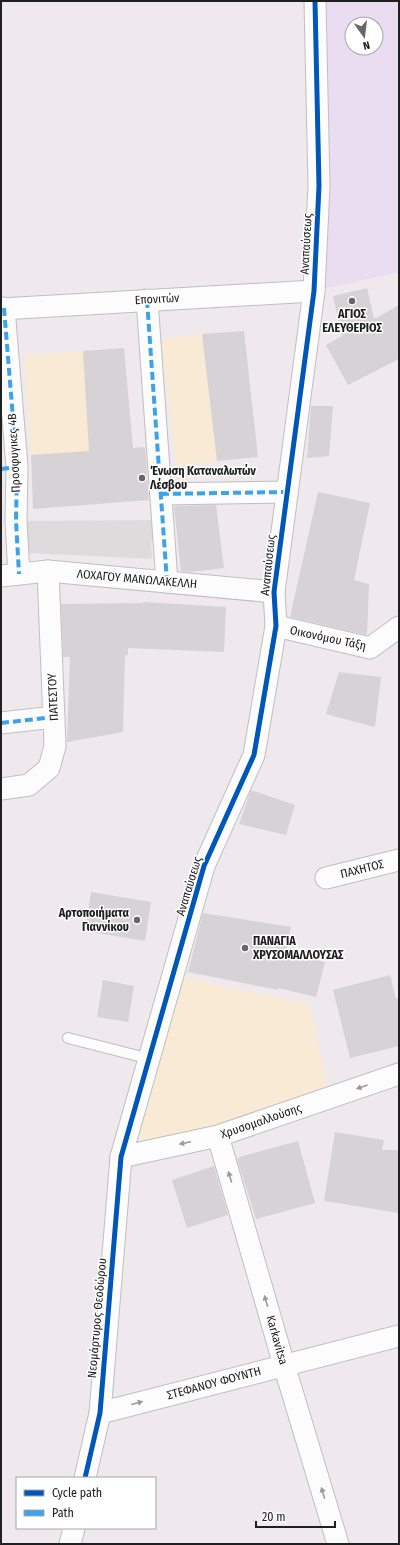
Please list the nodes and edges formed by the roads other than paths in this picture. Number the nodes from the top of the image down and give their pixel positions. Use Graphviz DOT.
graph roads {
  1 [pos="315,1"];
  2 [pos="314,291"];
  3 [pos="147,300"];
  4 [pos="2,309"];
  5 [pos="9,468"];
  6 [pos="287,492"];
  7 [pos="161,494"];
  8 [pos="48,571"];
  9 [pos="10,575"];
  10 [pos="167,582"];
  11 [pos="274,592"];
  12 [pos="276,626"];
  13 [pos="399,627"];
  14 [pos="54,717"];
  15 [pos="1,723"];
  16 [pos="1,789"];
  17 [pos="399,860"];
  18 [pos="326,878"];
  19 [pos="68,1038"];
  20 [pos="150,1059"];
  21 [pos="399,1074"];
  22 [pos="218,1136"];
  23 [pos="121,1158"];
  24 [pos="399,1336"];
  25 [pos="284,1365"];
  26 [pos="100,1413"];
  27 [pos="85,1477"];
  28 [pos="74,1529"];
  29 [pos="70,1544"];
  30 [pos="338,1544"];
  1 -- 2 [label="street, Αναπαύσεως"];
  2 -- 3 [label="street, Επονιτών"];
  2 -- 6 [label="street, Αναπαύσεως"];
  3 -- 4 [label="street, Επονιτών"];
  3 -- 7 [label="street"];
  4 -- 5 [label="street, Προσφυγικες 4Β"];
  5 -- 9 [label="street, Προσφυγικες 4Β"];
  6 -- 7 [label="street"];
  6 -- 11 [label="street, Αναπαύσεως"];
  7 -- 10 [label="street"];
  8 -- 9 [label="street, ΛΟΧΑΓΟΥ ΜΑΝΩΛΑΚΕΛΛΗ"];
  8 -- 10 [label="street, ΛΟΧΑΓΟΥ ΜΑΝΩΛΑΚΕΛΛΗ"];
  8 -- 14 [label="street, ΠΑΤΕΣΤΟΥ"];
  10 -- 11 [label="street, ΛΟΧΑΓΟΥ ΜΑΝΩΛΑΚΕΛΛΗ"];
  11 -- 12 [label="street, Αναπαύσεως"];
  12 -- 13 [label="street, Οικονόμου Τάξη"];
  12 -- 20 [label="street, Αναπαύσεως"];
  14 -- 15 [label="street"];
  14 -- 16 [label="street, ΠΑΤΕΣΤΟΥ"];
  17 -- 18 [label="street, ΠΑΧΗΤΟΣ"];
  19 -- 20 [label="lane"];
  20 -- 23 [label="street, Αναπαύσεως"];
  21 -- 22 [label="street, Χρυσομαλλούσης, one-way"];
  22 -- 23 [label="street, Χρυσομαλλούσης, one-way"];
  25 -- 22 [label="street, Karkavitsa, one-way"];
  23 -- 26 [label="street, Νεομάρτυρος Θεοδώρου"];
  24 -- 25 [label="street, ΣΤΕΦΑΝΟΥ ΦΟΥΝΤΗ"];
  26 -- 25 [label="street, ΣΤΕΦΑΝΟΥ ΦΟΥΝΤΗ, one-way"];
  30 -- 25 [label="street, Karkavitsa, one-way"];
  26 -- 27 [label="street, Νεομάρτυρος Θεοδώρου"];
  28 -- 29 [label="street"];
}
